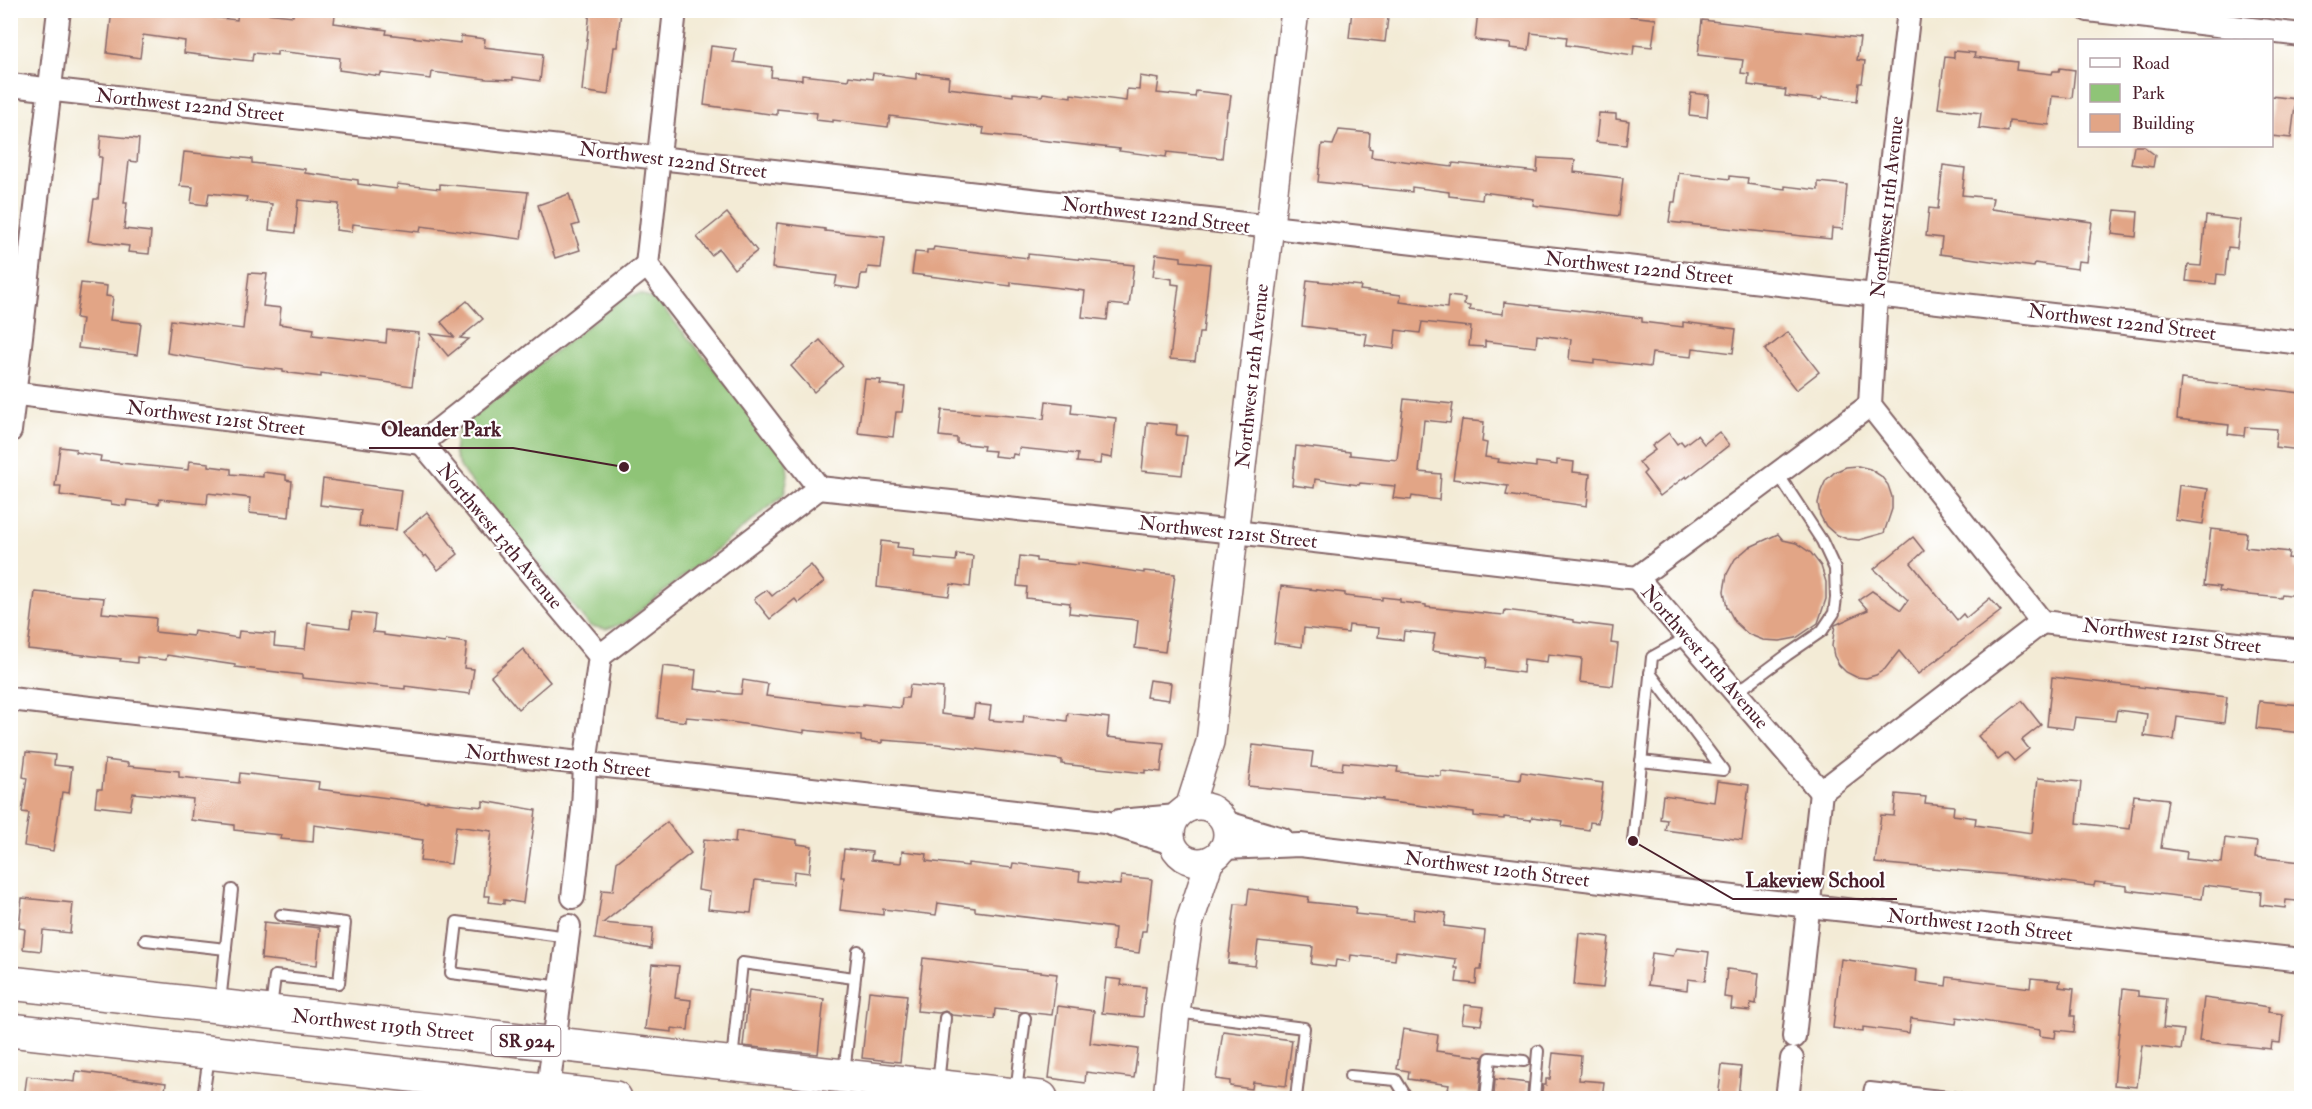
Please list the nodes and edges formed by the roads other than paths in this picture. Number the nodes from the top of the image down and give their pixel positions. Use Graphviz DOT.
graph roads {
  1 [pos="59,10"];
  2 [pos="675,10"];
  3 [pos="1295,10"];
  4 [pos="1909,10"];
  5 [pos="2088,10"];
  6 [pos="2301,35"];
  7 [pos="10,85"];
  8 [pos="50,89"];
  9 [pos="658,158"];
  10 [pos="1269,228"];
  11 [pos="647,265"];
  12 [pos="1876,294"];
  13 [pos="2301,343"];
  14 [pos="13,393"];
  15 [pos="1870,405"];
  16 [pos="10,431"];
  17 [pos="422,443"];
  18 [pos="1778,474"];
  19 [pos="819,488"];
  20 [pos="1235,532"];
  21 [pos="1637,578"];
  22 [pos="2042,622"];
  23 [pos="1688,637"];
  24 [pos="2301,651"];
  25 [pos="600,656"];
  26 [pos="1650,673"];
  27 [pos="1736,693"];
  28 [pos="10,699"];
  29 [pos="1641,761"];
  30 [pos="585,765"];
  31 [pos="1821,792"];
  32 [pos="1105,822"];
  33 [pos="1206,828"];
  34 [pos="1633,841"];
  35 [pos="1178,850"];
  36 [pos="232,890"];
  37 [pos="573,897"];
  38 [pos="1809,906"];
  39 [pos="281,915"];
  40 [pos="1189,924"];
  41 [pos="569,931"];
  42 [pos="145,940"];
  43 [pos="226,949"];
  44 [pos="858,951"];
  45 [pos="2301,960"];
  46 [pos="854,978"];
  47 [pos="10,983"];
  48 [pos="562,987"];
  49 [pos="220,1007"];
  50 [pos="271,1012"];
  51 [pos="1176,1012"];
  52 [pos="945,1018"];
  53 [pos="1025,1018"];
  54 [pos="10,1030"];
  55 [pos="555,1045"];
  56 [pos="1538,1051"];
  57 [pos="210,1053"];
  58 [pos="1524,1061"];
  59 [pos="732,1064"];
  60 [pos="1350,1076"];
  61 [pos="844,1077"];
  62 [pos="938,1087"];
  63 [pos="547,1095"];
  64 [pos="1028,1097"];
  65 [pos="203,1098"];
  66 [pos="615,1098"];
  67 [pos="1167,1098"];
  68 [pos="1296,1098"];
  69 [pos="1407,1098"];
  70 [pos="1486,1098"];
  71 [pos="1534,1098"];
  72 [pos="1787,1098"];
  73 [pos="1868,1098"];
  74 [pos="1958,1098"];
  1 -- 8 [label="street"];
  2 -- 9 [label="street"];
  3 -- 10 [label="street, Northwest 12th Avenue"];
  4 -- 12 [label="street, Northwest 11th Avenue"];
  5 -- 6 [label="street"];
  7 -- 8 [label="street, Northwest 122nd Street"];
  8 -- 9 [label="street, Northwest 122nd Street"];
  8 -- 14 [label="street"];
  9 -- 10 [label="street, Northwest 122nd Street"];
  9 -- 11 [label="street"];
  10 -- 12 [label="street, Northwest 122nd Street"];
  10 -- 20 [label="street, Northwest 12th Avenue"];
  11 -- 17 [label="street"];
  11 -- 19 [label="street"];
  12 -- 13 [label="street, Northwest 122nd Street"];
  12 -- 15 [label="street, Northwest 11th Avenue"];
  14 -- 16 [label="street"];
  14 -- 17 [label="street, Northwest 121st Street"];
  15 -- 18 [label="street, Northwest 11th Avenue"];
  15 -- 22 [label="street"];
  17 -- 25 [label="street, Northwest 13th Avenue"];
  18 -- 21 [label="street, Northwest 11th Avenue"];
  18 -- 27 [label="lane"];
  19 -- 20 [label="street, Northwest 121st Street"];
  19 -- 25 [label="street"];
  20 -- 21 [label="street, Northwest 121st Street"];
  20 -- 33 [label="street, Northwest 12th Avenue"];
  21 -- 23 [label="street, Northwest 11th Avenue"];
  22 -- 24 [label="street, Northwest 121st Street"];
  22 -- 31 [label="street"];
  23 -- 26 [label="lane"];
  23 -- 27 [label="street, Northwest 11th Avenue"];
  25 -- 30 [label="street"];
  26 -- 29 [label="lane"];
  26 -- 29 [label="lane"];
  27 -- 31 [label="street, Northwest 11th Avenue"];
  28 -- 30 [label="street, Northwest 120th Street"];
  29 -- 34 [label="lane"];
  30 -- 32 [label="street, Northwest 120th Street"];
  30 -- 37 [label="street"];
  31 -- 38 [label="street"];
  32 -- 33 [label="street, Northwest 120th Street"];
  32 -- 35 [label="street, Northwest 120th Street"];
  33 -- 35 [label="street"];
  33 -- 35 [label="street, Northwest 12th Avenue"];
  33 -- 38 [label="street, Northwest 120th Street"];
  33 -- 40 [label="street, Northwest 12th Avenue"];
  35 -- 40 [label="street, Northwest 12th Avenue"];
  36 -- 43 [label="lane"];
  38 -- 45 [label="street, Northwest 120th Street"];
  38 -- 72 [label="street"];
  39 -- 50 [label="lane"];
  40 -- 51 [label="street, Northwest 12th Avenue"];
  41 -- 48 [label="street"];
  41 -- 48 [label="lane"];
  42 -- 43 [label="lane"];
  43 -- 49 [label="lane"];
  44 -- 46 [label="lane"];
  46 -- 59 [label="lane"];
  46 -- 61 [label="lane"];
  47 -- 49 [label="highway, Northwest 119th Street / SR 924"];
  48 -- 55 [label="street"];
  49 -- 50 [label="highway, Northwest 119th Street / SR 924"];
  50 -- 55 [label="highway, Northwest 119th Street / SR 924"];
  51 -- 67 [label="street, Northwest 12th Avenue"];
  51 -- 68 [label="lane"];
  52 -- 62 [label="lane"];
  53 -- 64 [label="lane"];
  54 -- 57 [label="highway, SR 924"];
  55 -- 59 [label="highway, Northwest 119th Street / SR 924"];
  55 -- 63 [label="street"];
  56 -- 71 [label="lane"];
  57 -- 63 [label="highway, SR 924"];
  57 -- 65 [label="lane"];
  58 -- 70 [label="lane"];
  59 -- 61 [label="highway, Northwest 119th Street / SR 924"];
  60 -- 69 [label="lane"];
  61 -- 62 [label="highway, Northwest 119th Street / SR 924"];
  62 -- 64 [label="highway, Northwest 119th Street / SR 924"];
  63 -- 66 [label="highway, SR 924"];
  73 -- 74 [label="lane"];
}
